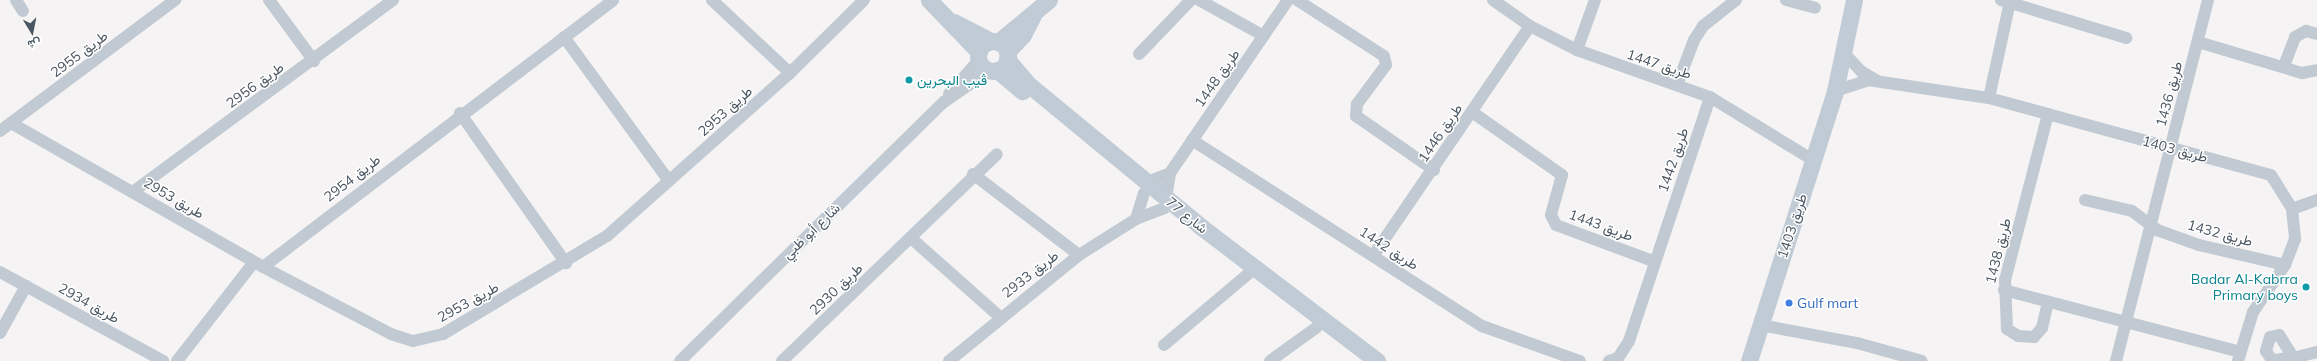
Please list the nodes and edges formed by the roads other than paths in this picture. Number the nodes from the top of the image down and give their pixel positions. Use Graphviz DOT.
graph roads {
  1 [pos="16,0"];
  2 [pos="175,0"];
  3 [pos="269,0"];
  4 [pos="393,0"];
  5 [pos="613,0"];
  6 [pos="712,0"];
  7 [pos="864,0"];
  8 [pos="929,0"];
  9 [pos="1049,0"];
  10 [pos="1192,0"];
  11 [pos="1199,0"];
  12 [pos="1288,0"];
  13 [pos="1297,0"];
  14 [pos="1493,0"];
  15 [pos="1595,0"];
  16 [pos="1736,0"];
  17 [pos="1786,0"];
  18 [pos="1854,0"];
  19 [pos="2208,0"];
  20 [pos="2005,1"];
  21 [pos="1816,8"];
  22 [pos="23,11"];
  23 [pos="1530,26"];
  24 [pos="2317,34"];
  25 [pos="1264,36"];
  26 [pos="564,37"];
  27 [pos="2126,38"];
  28 [pos="2198,42"];
  29 [pos="1577,50"];
  30 [pos="1844,53"];
  31 [pos="1139,54"];
  32 [pos="994,56"];
  33 [pos="314,61"];
  34 [pos="2284,66"];
  35 [pos="2317,70"];
  36 [pos="790,73"];
  37 [pos="1877,80"];
  38 [pos="1677,85"];
  39 [pos="1835,91"];
  40 [pos="1710,97"];
  41 [pos="1988,98"];
  42 [pos="1472,112"];
  43 [pos="460,113"];
  44 [pos="2048,114"];
  45 [pos="11,123"];
  46 [pos="0,131"];
  47 [pos="1192,140"];
  48 [pos="2170,148"];
  49 [pos="997,154"];
  50 [pos="1813,160"];
  51 [pos="1434,170"];
  52 [pos="1170,173"];
  53 [pos="973,174"];
  54 [pos="669,181"];
  55 [pos="1146,187"];
  56 [pos="134,191"];
  57 [pos="2086,200"];
  58 [pos="2317,200"];
  59 [pos="1166,203"];
  60 [pos="2292,208"];
  61 [pos="1136,219"];
  62 [pos="2149,223"];
  63 [pos="910,238"];
  64 [pos="1079,255"];
  65 [pos="1373,256"];
  66 [pos="1653,260"];
  67 [pos="566,263"];
  68 [pos="259,264"];
  69 [pos="2285,265"];
  70 [pos="0,272"];
  71 [pos="1248,274"];
  72 [pos="26,286"];
  73 [pos="2004,290"];
  74 [pos="2048,302"];
  75 [pos="1000,317"];
  76 [pos="2125,322"];
  77 [pos="1760,326"];
  78 [pos="1316,328"];
  79 [pos="0,333"];
  80 [pos="1164,345"];
  81 [pos="2317,352"];
  82 [pos="2239,357"];
  83 [pos="2294,358"];
  84 [pos="163,361"];
  85 [pos="177,361"];
  86 [pos="680,361"];
  87 [pos="782,361"];
  88 [pos="949,361"];
  89 [pos="1270,361"];
  90 [pos="1360,361"];
  91 [pos="1377,361"];
  92 [pos="1580,361"];
  93 [pos="1609,361"];
  94 [pos="1749,361"];
  95 [pos="1922,361"];
  96 [pos="2116,361"];
  1 -- 22 [label="street"];
  2 -- 45 [label="street, طريق 2955"];
  3 -- 33 [label="street"];
  4 -- 33 [label="street, طريق 2956"];
  5 -- 26 [label="street, طريق 2954"];
  6 -- 36 [label="street"];
  7 -- 36 [label="street, طريق 2953"];
  8 -- 32 [label="street, شارع 77"];
  9 -- 32 [label="street, شارع أبو ظبي"];
  10 -- 31 [label="street"];
  11 -- 25 [label="street"];
  12 -- 25 [label="street, طريق 1448"];
  13 -- 51 [label="street"];
  14 -- 23 [label="street, طريق 1447"];
  15 -- 29 [label="street"];
  16 -- 38 [label="street"];
  17 -- 21 [label="street"];
  18 -- 30 [label="street, طريق 1403"];
  19 -- 28 [label="street, طريق 1436"];
  20 -- 27 [label="street"];
  20 -- 41 [label="street"];
  23 -- 29 [label="street, طريق 1447"];
  23 -- 42 [label="street, طريق 1446"];
  24 -- 34 [label="street"];
  25 -- 47 [label="street, طريق 1448"];
  26 -- 43 [label="street, طريق 2954"];
  26 -- 54 [label="street"];
  28 -- 34 [label="street"];
  28 -- 48 [label="street, طريق 1436"];
  29 -- 38 [label="street, طريق 1447"];
  30 -- 37 [label="street, طريق 1403"];
  30 -- 39 [label="street, طريق 1403"];
  32 -- 55 [label="street, شارع 77"];
  32 -- 86 [label="street, شارع أبو ظبي"];
  33 -- 56 [label="street, طريق 2956"];
  34 -- 35 [label="street"];
  36 -- 54 [label="street, طريق 2953"];
  37 -- 39 [label="street, طريق 1403"];
  37 -- 41 [label="street, طريق 1403"];
  38 -- 40 [label="street, طريق 1447"];
  39 -- 50 [label="street, طريق 1403"];
  40 -- 50 [label="street, طريق 1447"];
  40 -- 66 [label="street, طريق 1442"];
  41 -- 44 [label="street, طريق 1403"];
  42 -- 51 [label="street, طريق 1446"];
  42 -- 66 [label="street, طريق 1443"];
  43 -- 67 [label="street"];
  43 -- 68 [label="street, طريق 2954"];
  44 -- 48 [label="street, طريق 1403"];
  44 -- 73 [label="street, طريق 1438"];
  45 -- 46 [label="street, طريق 2955"];
  45 -- 56 [label="street, طريق 2953"];
  47 -- 52 [label="street, طريق 1448"];
  47 -- 65 [label="street, طريق 1442"];
  48 -- 60 [label="street, طريق 1403"];
  48 -- 62 [label="street, طريق 1436"];
  49 -- 53 [label="street, طريق 2930"];
  50 -- 77 [label="street, طريق 1403"];
  51 -- 65 [label="street, طريق 1446"];
  52 -- 55 [label="street"];
  52 -- 59 [label="street, طريق 1448"];
  53 -- 63 [label="street, طريق 2930"];
  53 -- 64 [label="street"];
  54 -- 67 [label="street, طريق 2953"];
  55 -- 59 [label="street, شارع 77"];
  55 -- 61 [label="street"];
  56 -- 68 [label="street, طريق 2953"];
  57 -- 62 [label="street, طريق 1432"];
  58 -- 60 [label="street"];
  59 -- 61 [label="street, طريق 2933"];
  59 -- 71 [label="street, شارع 77"];
  59 -- 91 [label="street, شارع 77"];
  60 -- 69 [label="street, طريق 1403"];
  61 -- 64 [label="street, طريق 2933"];
  62 -- 69 [label="street, طريق 1432"];
  62 -- 76 [label="street"];
  63 -- 75 [label="street"];
  63 -- 87 [label="street, طريق 2930"];
  64 -- 75 [label="street, طريق 2933"];
  65 -- 92 [label="street, طريق 1442"];
  66 -- 93 [label="street, طريق 1442"];
  67 -- 68 [label="street, طريق 2953"];
  68 -- 85 [label="street, طريق 2954"];
  69 -- 82 [label="street, طريق 1403"];
  70 -- 72 [label="street, طريق 2934"];
  71 -- 78 [label="street, شارع 77"];
  71 -- 80 [label="street"];
  72 -- 79 [label="street"];
  72 -- 84 [label="street, طريق 2934"];
  73 -- 74 [label="street"];
  73 -- 74 [label="street, طريق 1438"];
  74 -- 76 [label="street"];
  75 -- 88 [label="street, طريق 2933"];
  76 -- 82 [label="street"];
  76 -- 96 [label="street"];
  77 -- 94 [label="street, طريق 1403"];
  77 -- 95 [label="street"];
  78 -- 89 [label="street"];
  78 -- 90 [label="street, شارع 77"];
  81 -- 83 [label="street"];
}
